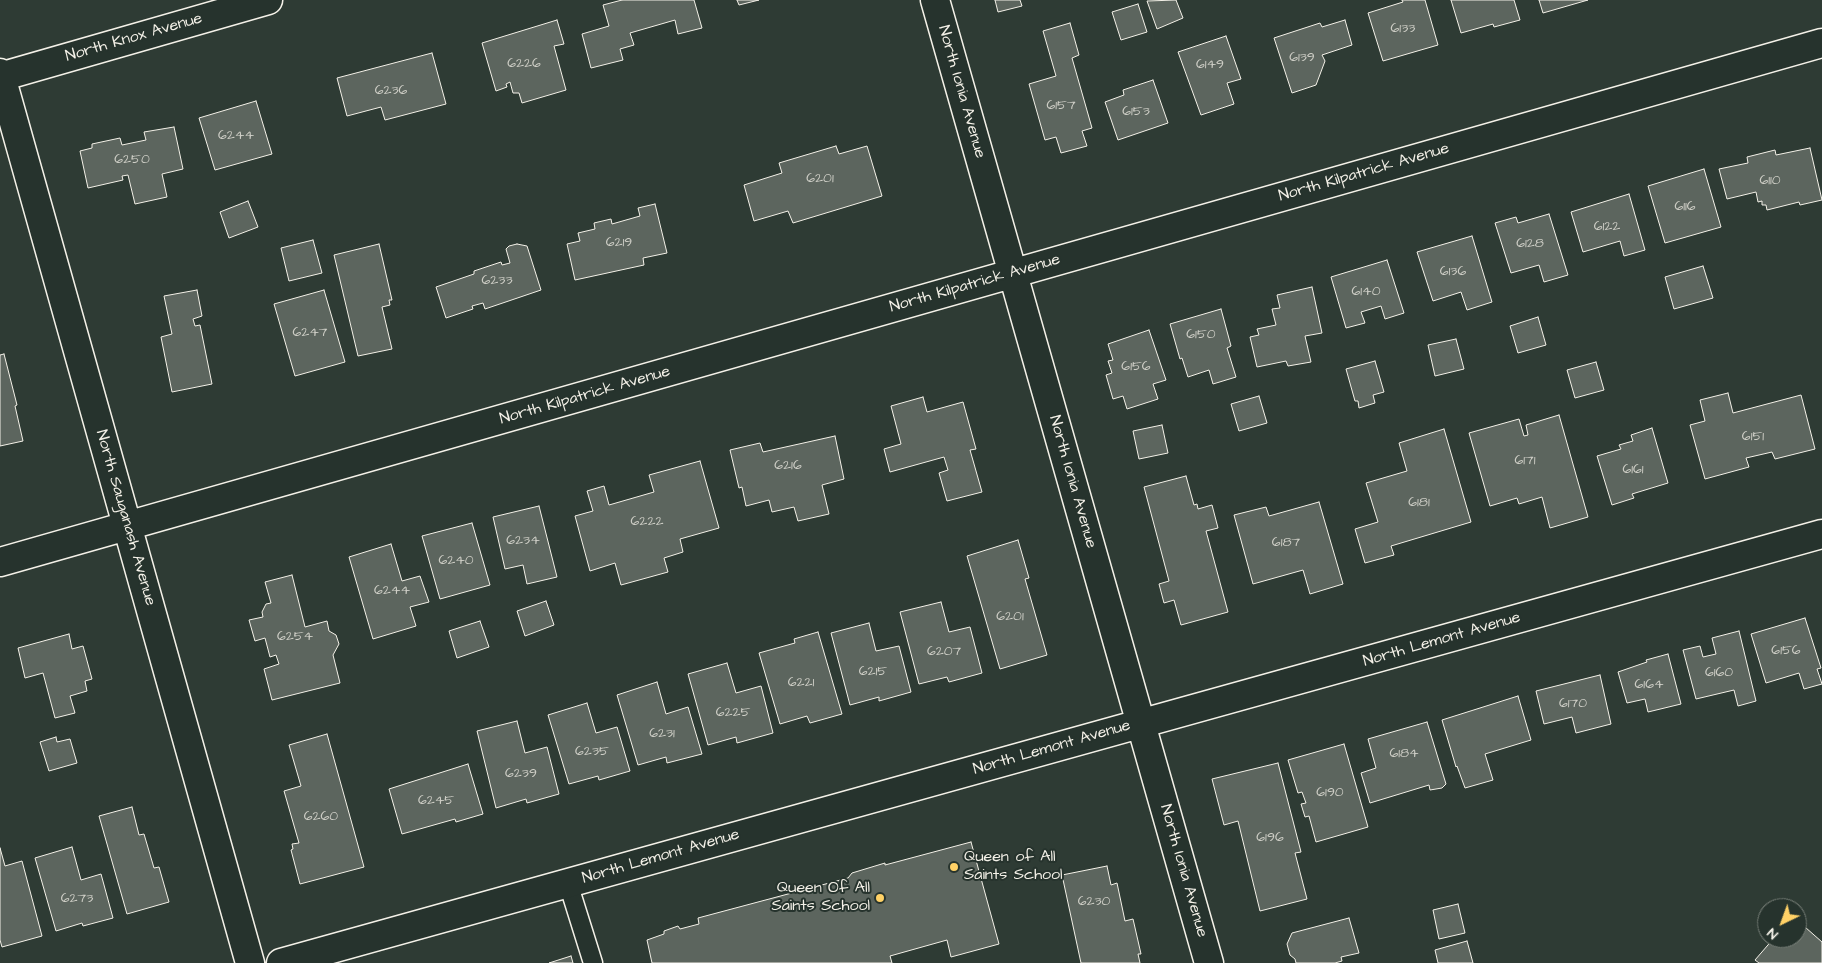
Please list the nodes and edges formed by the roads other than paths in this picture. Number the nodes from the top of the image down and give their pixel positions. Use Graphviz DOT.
graph roads {
  1 [pos="268,0"];
  2 [pos="935,0"];
  3 [pos="1822,43"];
  4 [pos="0,75"];
  5 [pos="1013,273"];
  6 [pos="128,527"];
  7 [pos="1822,534"];
  8 [pos="0,562"];
  9 [pos="1141,724"];
  10 [pos="568,883"];
  11 [pos="250,963"];
  12 [pos="281,963"];
  13 [pos="594,963"];
  14 [pos="1209,963"];
  1 -- 4 [label="street, North Knox Avenue"];
  2 -- 5 [label="street, North Ionia Avenue"];
  3 -- 5 [label="street, North Kilpatrick Avenue"];
  4 -- 6 [label="street, North Sauganash Avenue"];
  5 -- 6 [label="street, North Kilpatrick Avenue"];
  5 -- 9 [label="street, North Ionia Avenue"];
  6 -- 8 [label="street, North Kilpatrick Avenue"];
  6 -- 11 [label="street, North Sauganash Avenue"];
  7 -- 9 [label="street, North Lemont Avenue"];
  9 -- 10 [label="street, North Lemont Avenue"];
  9 -- 14 [label="street, North Ionia Avenue"];
  10 -- 12 [label="street, North Lemont Avenue"];
  10 -- 13 [label="lane"];
}
